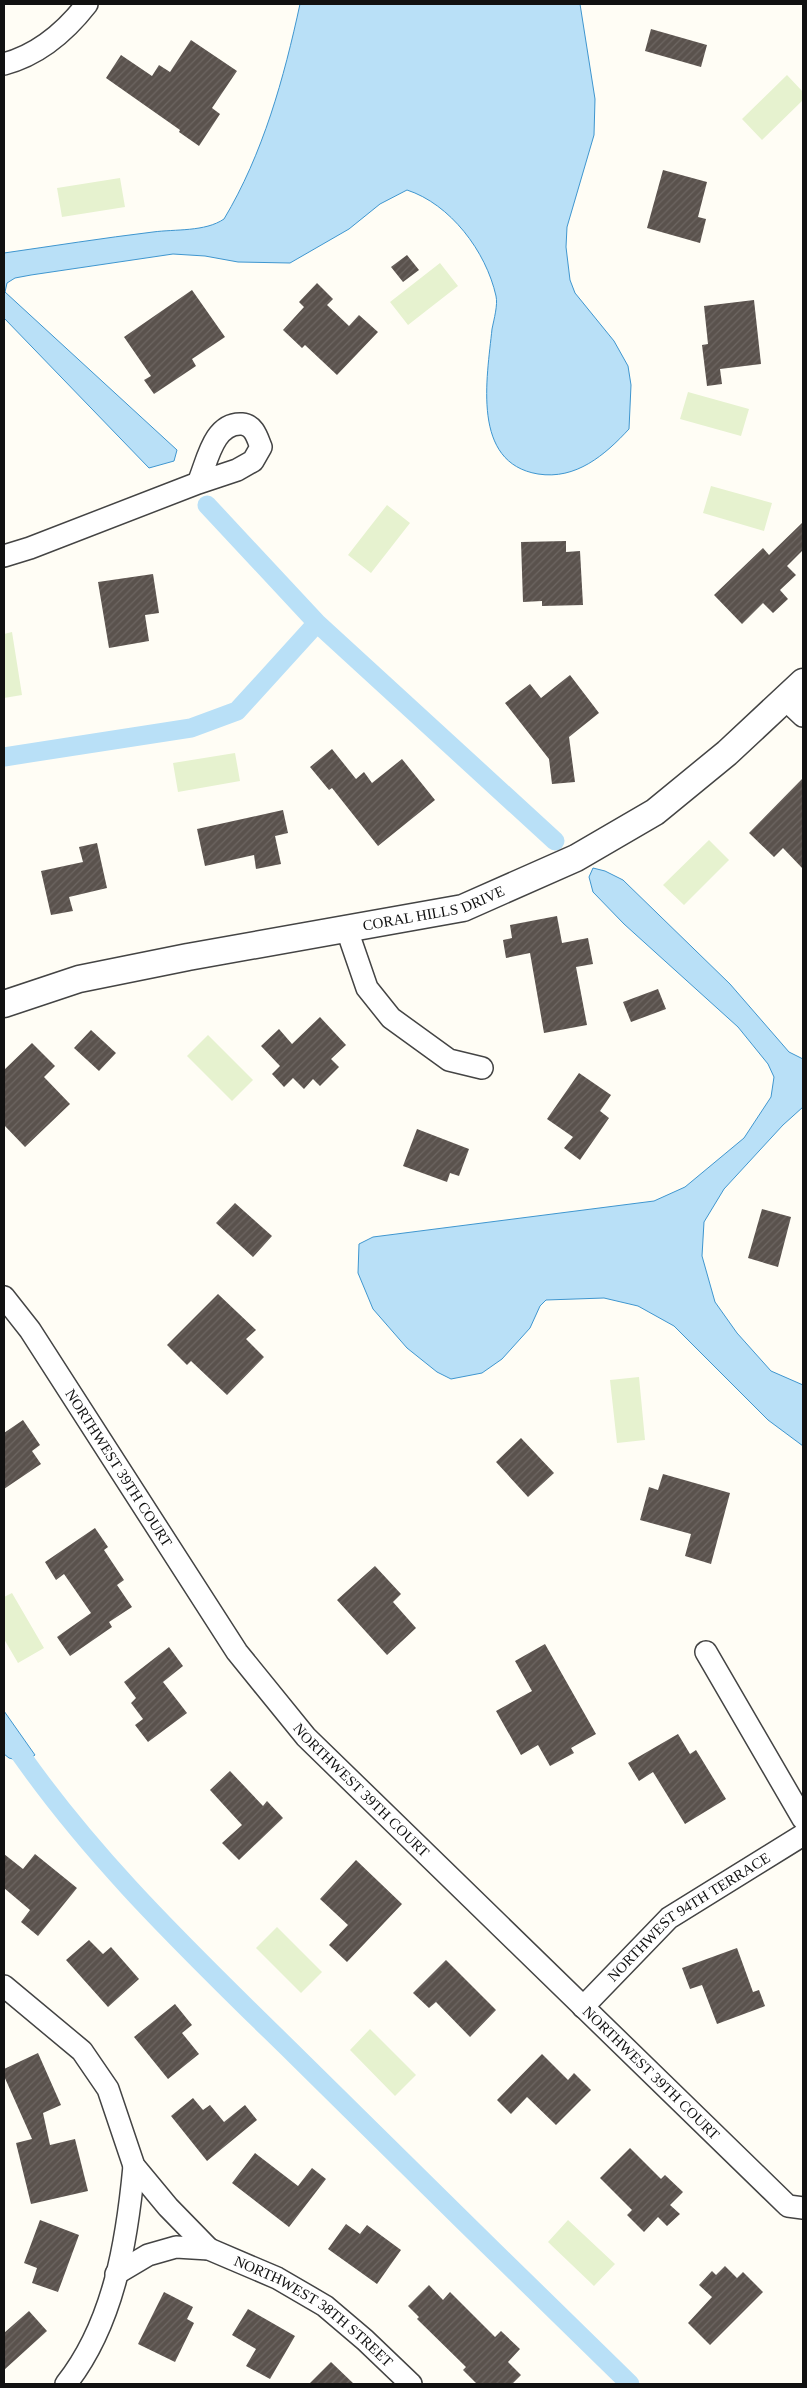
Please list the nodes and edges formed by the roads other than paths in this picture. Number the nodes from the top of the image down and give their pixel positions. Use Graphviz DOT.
graph roads {
  1 [pos="87,4"];
  2 [pos="4,64"];
  3 [pos="198,483"];
  4 [pos="4,556"];
  5 [pos="798,699"];
  6 [pos="347,930"];
  7 [pos="4,1004"];
  8 [pos="482,1068"];
  9 [pos="4,1297"];
  10 [pos="706,1652"];
  11 [pos="803,1819"];
  12 [pos="803,1835"];
  13 [pos="4,1986"];
  14 [pos="583,2007"];
  15 [pos="134,2166"];
  16 [pos="803,2208"];
  17 [pos="209,2249"];
  18 [pos="116,2274"];
  19 [pos="66,2384"];
  20 [pos="411,2384"];
  1 -- 2 [label="street"];
  3 -- 4 [label="street"];
  5 -- 6 [label="street, CORAL HILLS DRIVE"];
  6 -- 7 [label="street, CORAL HILLS DRIVE"];
  6 -- 8 [label="street"];
  9 -- 14 [label="street, NORTHWEST 39TH COURT"];
  10 -- 11 [label="street"];
  12 -- 14 [label="street, NORTHWEST 94TH TERRACE"];
  13 -- 15 [label="street, NORTHWEST 38TH STREET"];
  14 -- 16 [label="street, NORTHWEST 39TH COURT"];
  15 -- 17 [label="street, NORTHWEST 38TH STREET"];
  15 -- 18 [label="street, NORTHWEST 38TH STREET"];
  17 -- 18 [label="street, NORTHWEST 38TH STREET"];
  17 -- 20 [label="street, NORTHWEST 38TH STREET"];
  18 -- 19 [label="street"];
}
